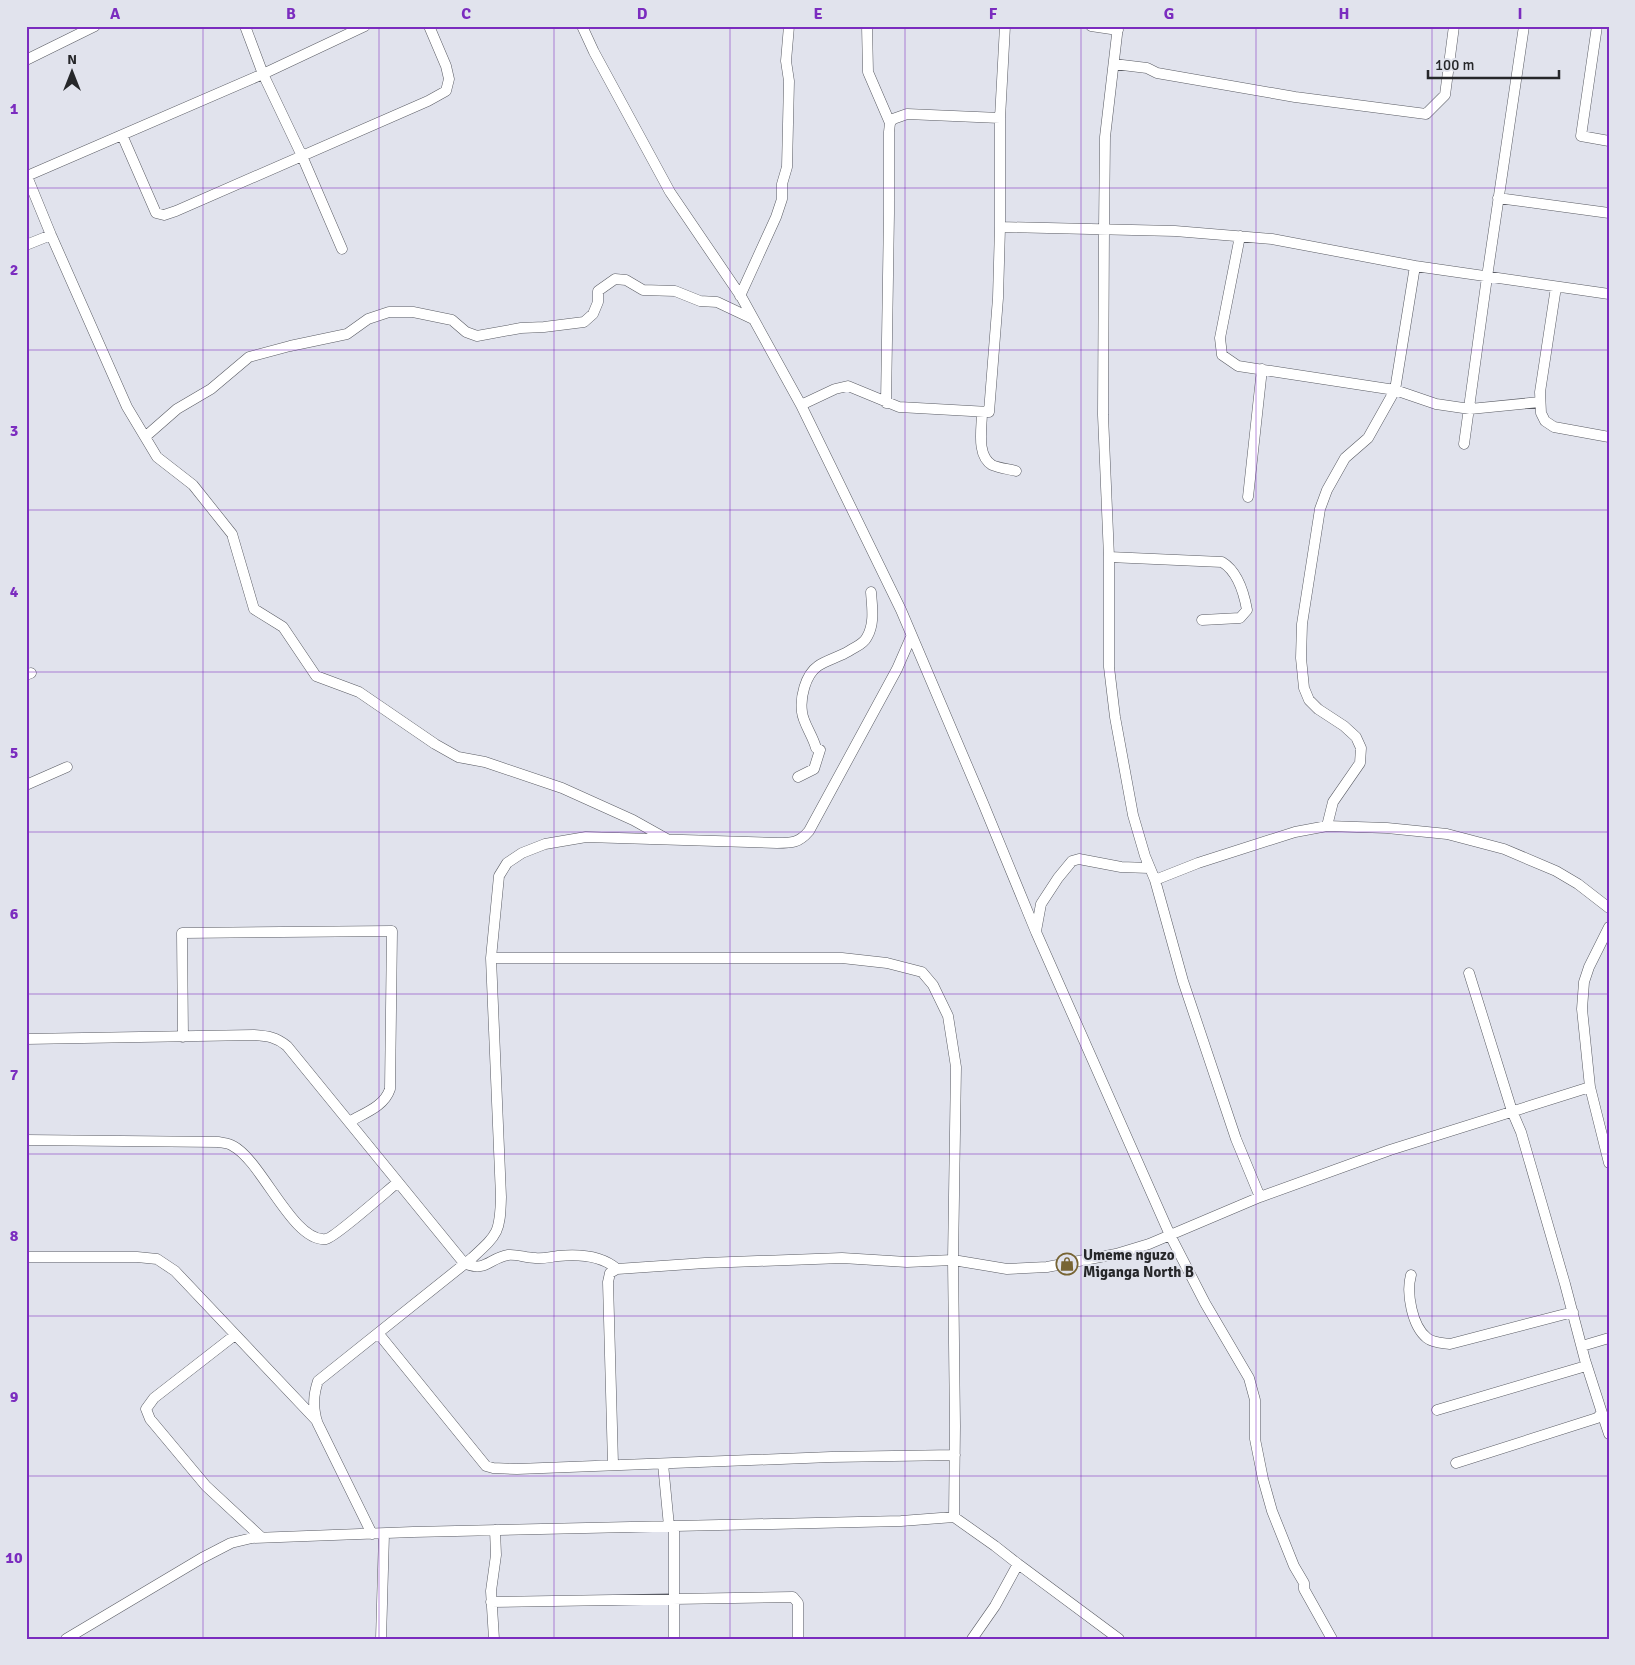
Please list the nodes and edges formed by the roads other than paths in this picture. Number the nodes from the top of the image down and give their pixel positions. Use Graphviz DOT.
graph roads {
  1 [pos="246,26"];
  2 [pos="365,26"];
  3 [pos="429,26"];
  4 [pos="582,26"];
  5 [pos="789,26"];
  6 [pos="867,26"];
  7 [pos="1005,26"];
  8 [pos="1091,26"];
  9 [pos="1454,26"];
  10 [pos="1524,26"];
  11 [pos="1597,26"];
  12 [pos="92,27"];
  13 [pos="1118,28"];
  14 [pos="26,60"];
  15 [pos="1114,64"];
  16 [pos="263,74"];
  17 [pos="1000,118"];
  18 [pos="890,123"];
  19 [pos="122,135"];
  20 [pos="1609,141"];
  21 [pos="302,156"];
  22 [pos="27,175"];
  23 [pos="1498,198"];
  24 [pos="1609,213"];
  25 [pos="1000,227"];
  26 [pos="1104,229"];
  27 [pos="51,235"];
  28 [pos="1240,236"];
  29 [pos="26,245"];
  30 [pos="342,249"];
  31 [pos="1415,266"];
  32 [pos="1487,277"];
  33 [pos="1556,287"];
  34 [pos="1609,294"];
  35 [pos="740,296"];
  36 [pos="753,319"];
  37 [pos="1262,369"];
  38 [pos="1395,390"];
  39 [pos="1540,402"];
  40 [pos="886,403"];
  41 [pos="801,405"];
  42 [pos="1470,409"];
  43 [pos="982,412"];
  44 [pos="145,437"];
  45 [pos="1609,437"];
  46 [pos="1464,444"];
  47 [pos="1016,471"];
  48 [pos="1248,497"];
  49 [pos="1109,557"];
  50 [pos="871,592"];
  51 [pos="1202,620"];
  52 [pos="911,637"];
  53 [pos="67,767"];
  54 [pos="798,777"];
  55 [pos="26,785"];
  56 [pos="1327,826"];
  57 [pos="668,840"];
  58 [pos="1150,868"];
  59 [pos="1154,880"];
  60 [pos="1609,908"];
  61 [pos="1609,927"];
  62 [pos="1036,932"];
  63 [pos="491,958"];
  64 [pos="1470,972"];
  65 [pos="183,1037"];
  66 [pos="26,1039"];
  67 [pos="1590,1087"];
  68 [pos="1512,1111"];
  69 [pos="349,1122"];
  70 [pos="26,1140"];
  71 [pos="1609,1163"];
  72 [pos="398,1182"];
  73 [pos="1260,1198"];
  74 [pos="1170,1235"];
  75 [pos="26,1257"];
  76 [pos="953,1260"];
  77 [pos="464,1263"];
  78 [pos="617,1269"];
  79 [pos="1411,1276"];
  80 [pos="1573,1312"];
  81 [pos="378,1334"];
  82 [pos="235,1335"];
  83 [pos="1609,1338"];
  84 [pos="1582,1346"];
  85 [pos="1586,1366"];
  86 [pos="1438,1410"];
  87 [pos="1602,1413"];
  88 [pos="318,1422"];
  89 [pos="1609,1434"];
  90 [pos="955,1456"];
  91 [pos="614,1464"];
  92 [pos="663,1464"];
  93 [pos="1456,1464"];
  94 [pos="954,1517"];
  95 [pos="671,1526"];
  96 [pos="495,1530"];
  97 [pos="372,1534"];
  98 [pos="384,1534"];
  99 [pos="261,1537"];
  100 [pos="1018,1564"];
  101 [pos="673,1598"];
  102 [pos="491,1602"];
  103 [pos="66,1639"];
  104 [pos="382,1639"];
  105 [pos="494,1639"];
  106 [pos="674,1639"];
  107 [pos="798,1639"];
  108 [pos="972,1639"];
  109 [pos="1120,1639"];
  110 [pos="1332,1639"];
  1 -- 16 [label="street"];
  2 -- 16 [label="street"];
  3 -- 21 [label="street"];
  4 -- 35 [label="street"];
  5 -- 35 [label="street"];
  6 -- 18 [label="street"];
  7 -- 17 [label="street"];
  8 -- 13 [label="street"];
  9 -- 15 [label="street"];
  10 -- 23 [label="street"];
  11 -- 20 [label="street"];
  12 -- 14 [label="street"];
  13 -- 15 [label="street"];
  15 -- 26 [label="street"];
  16 -- 19 [label="street"];
  16 -- 21 [label="street"];
  17 -- 18 [label="street"];
  17 -- 25 [label="street"];
  18 -- 40 [label="street"];
  19 -- 21 [label="street"];
  19 -- 22 [label="street"];
  21 -- 30 [label="street"];
  22 -- 27 [label="street"];
  23 -- 24 [label="street"];
  23 -- 32 [label="street"];
  25 -- 26 [label="street"];
  25 -- 43 [label="street"];
  26 -- 28 [label="street"];
  26 -- 49 [label="street"];
  27 -- 29 [label="street"];
  27 -- 44 [label="street"];
  28 -- 31 [label="street"];
  28 -- 37 [label="street"];
  31 -- 32 [label="street"];
  31 -- 38 [label="street"];
  32 -- 33 [label="street"];
  32 -- 42 [label="street"];
  33 -- 34 [label="street"];
  33 -- 39 [label="street"];
  35 -- 36 [label="street"];
  36 -- 41 [label="street"];
  36 -- 44 [label="street"];
  37 -- 38 [label="street"];
  37 -- 48 [label="street"];
  38 -- 42 [label="street"];
  38 -- 56 [label="street"];
  39 -- 42 [label="street"];
  39 -- 45 [label="street"];
  40 -- 41 [label="street"];
  40 -- 43 [label="street"];
  41 -- 52 [label="street"];
  42 -- 46 [label="street"];
  43 -- 47 [label="street"];
  44 -- 57 [label="street"];
  49 -- 51 [label="street"];
  49 -- 58 [label="street"];
  50 -- 54 [label="street"];
  52 -- 57 [label="street"];
  52 -- 62 [label="street"];
  53 -- 55 [label="street"];
  56 -- 59 [label="street"];
  56 -- 60 [label="street"];
  57 -- 63 [label="street"];
  58 -- 59 [label="street"];
  58 -- 62 [label="street"];
  59 -- 73 [label="street"];
  61 -- 67 [label="street"];
  62 -- 74 [label="street"];
  63 -- 76 [label="street"];
  63 -- 77 [label="street"];
  64 -- 68 [label="street"];
  65 -- 66 [label="street"];
  65 -- 69 [label="street"];
  65 -- 69 [label="street"];
  67 -- 68 [label="street"];
  67 -- 71 [label="street"];
  68 -- 73 [label="street"];
  68 -- 80 [label="street"];
  69 -- 72 [label="street"];
  70 -- 72 [label="street"];
  72 -- 77 [label="street"];
  73 -- 74 [label="street"];
  74 -- 76 [label="street"];
  74 -- 110 [label="street"];
  75 -- 82 [label="street"];
  76 -- 78 [label="street"];
  76 -- 90 [label="street"];
  77 -- 78 [label="street"];
  77 -- 81 [label="street"];
  78 -- 91 [label="street"];
  79 -- 80 [label="street"];
  80 -- 84 [label="street"];
  81 -- 88 [label="street"];
  81 -- 91 [label="street"];
  82 -- 88 [label="street"];
  82 -- 99 [label="street"];
  83 -- 84 [label="street"];
  84 -- 85 [label="street"];
  85 -- 86 [label="street"];
  85 -- 87 [label="street"];
  87 -- 89 [label="street"];
  87 -- 93 [label="street"];
  88 -- 97 [label="street"];
  90 -- 92 [label="street"];
  90 -- 94 [label="street"];
  91 -- 92 [label="street"];
  92 -- 95 [label="street"];
  94 -- 95 [label="street"];
  94 -- 100 [label="street"];
  95 -- 96 [label="street"];
  95 -- 101 [label="street"];
  96 -- 98 [label="street"];
  96 -- 102 [label="street"];
  97 -- 98 [label="street"];
  97 -- 99 [label="street"];
  98 -- 104 [label="street"];
  99 -- 103 [label="street"];
  100 -- 108 [label="street"];
  100 -- 109 [label="street"];
  101 -- 102 [label="street"];
  101 -- 106 [label="street"];
  101 -- 107 [label="street"];
  102 -- 105 [label="street"];
}
